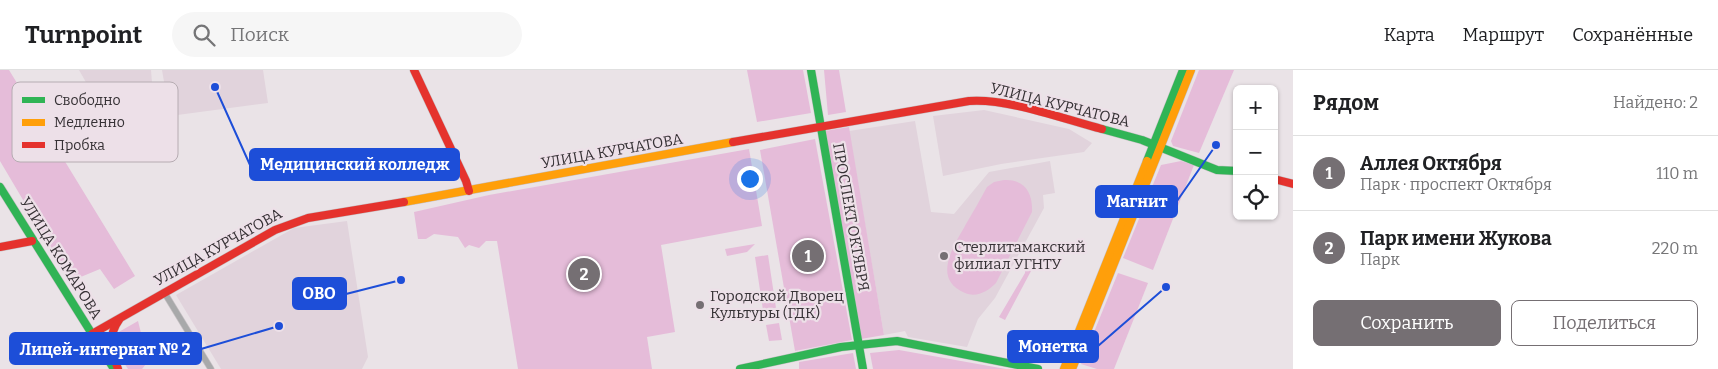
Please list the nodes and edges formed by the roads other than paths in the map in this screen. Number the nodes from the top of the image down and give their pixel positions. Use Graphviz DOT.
graph roads {
  1 [pos="414,70"];
  2 [pos="811,70"];
  3 [pos="1183,70"];
  4 [pos="1191,70"];
  5 [pos="822,126"];
  6 [pos="1157,145"];
  7 [pos="1233,171"];
  8 [pos="1278,181"];
  9 [pos="1293,184"];
  10 [pos="0,187"];
  11 [pos="469,191"];
  12 [pos="32,241"];
  13 [pos="0,247"];
  14 [pos="164,292"];
  15 [pos="122,316"];
  16 [pos="92,334"];
  17 [pos="858,345"];
  18 [pos="116,369"];
  19 [pos="211,369"];
  20 [pos="740,369"];
  21 [pos="863,369"];
  22 [pos="1038,369"];
  23 [pos="1064,369"];
  24 [pos="1072,369"];
  1 -- 11 [label="main road"];
  2 -- 5 [label="main road, ПРОСПЕКТ ОКТЯБРЯ"];
  3 -- 6 [label="main road"];
  4 -- 6 [label="main road"];
  5 -- 6 [label="main road, УЛИЦА КУРЧАТОВА"];
  5 -- 11 [label="main road, УЛИЦА КУРЧАТОВА"];
  5 -- 17 [label="main road, ПРОСПЕКТ ОКТЯБРЯ"];
  6 -- 7 [label="main road, УЛИЦА КУРЧАТОВА"];
  6 -- 23 [label="main road"];
  6 -- 24 [label="main road"];
  8 -- 9 [label="main road"];
  10 -- 12 [label="main road, УЛИЦА КОМАРОВА"];
  11 -- 14 [label="main road, УЛИЦА КУРЧАТОВА"];
  12 -- 13 [label="main road"];
  12 -- 16 [label="main road, УЛИЦА КОМАРОВА"];
  14 -- 15 [label="main road, УЛИЦА КУРЧАТОВА"];
  14 -- 19 [label="street"];
  15 -- 16 [label="main road, УЛИЦА КУРЧАТОВА"];
  15 -- 18 [label="main road"];
  16 -- 18 [label="main road, УЛИЦА КОМАРОВА"];
  17 -- 20 [label="main road"];
  17 -- 21 [label="main road, ПРОСПЕКТ ОКТЯБРЯ"];
  17 -- 22 [label="main road"];
}
